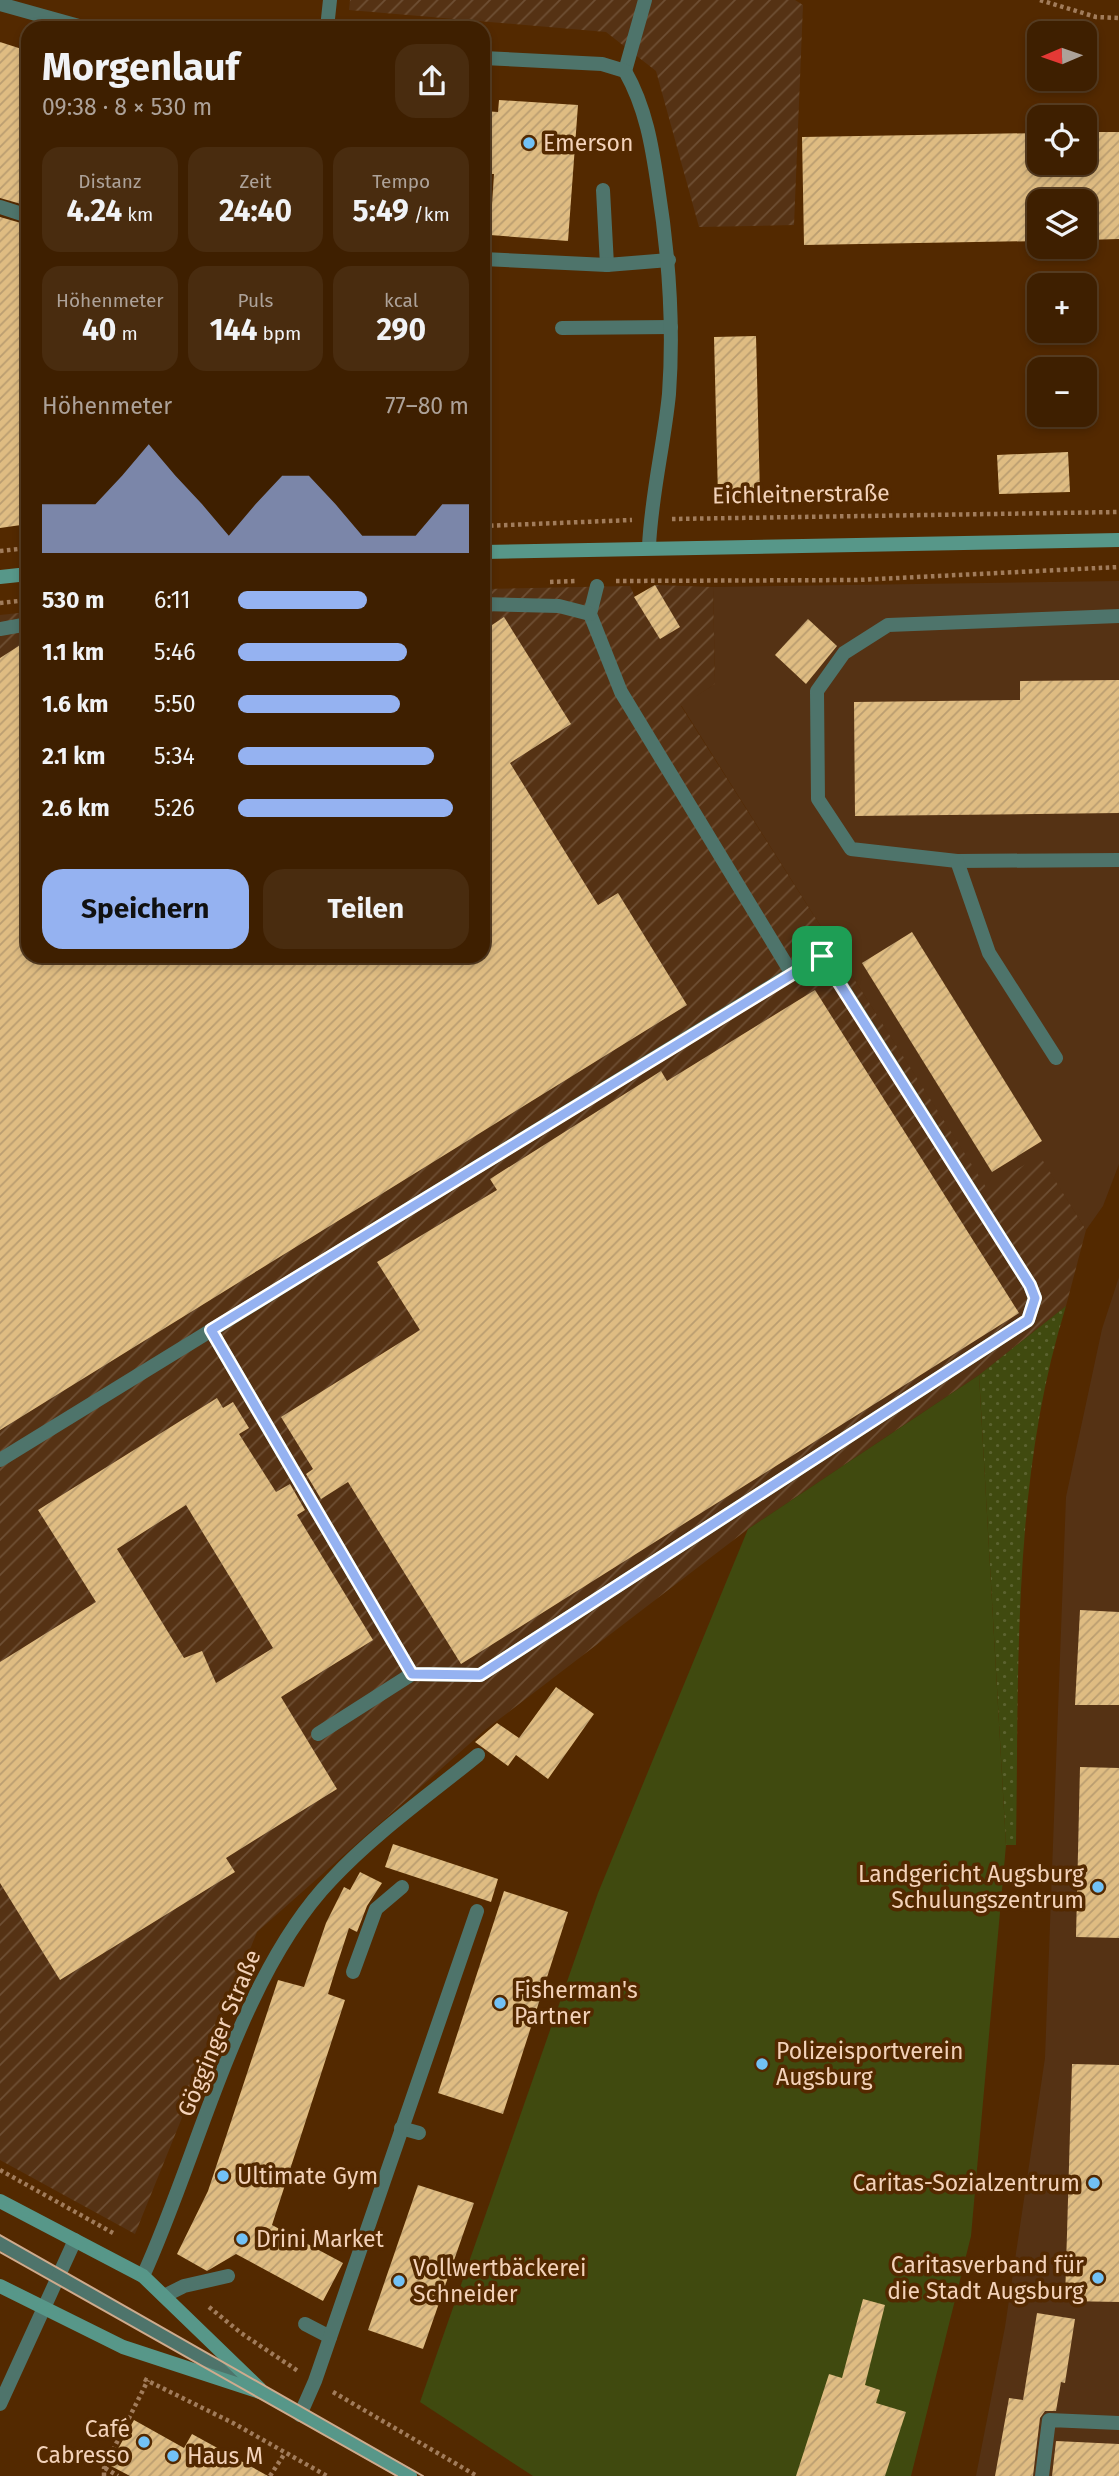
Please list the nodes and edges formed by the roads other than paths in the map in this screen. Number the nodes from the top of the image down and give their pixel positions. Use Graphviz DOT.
graph roads {
  1 [pos="330,0"];
  2 [pos="645,0"];
  3 [pos="0,4"];
  4 [pos="61,21"];
  5 [pos="328,21"];
  6 [pos="490,58"];
  7 [pos="625,71"];
  8 [pos="603,190"];
  9 [pos="0,207"];
  10 [pos="21,214"];
  11 [pos="490,259"];
  12 [pos="670,260"];
  13 [pos="607,265"];
  14 [pos="671,327"];
  15 [pos="562,328"];
  16 [pos="1119,540"];
  17 [pos="649,547"];
  18 [pos="490,552"];
  19 [pos="21,575"];
  20 [pos="0,577"];
  21 [pos="597,586"];
  22 [pos="490,604"];
  23 [pos="590,614"];
  24 [pos="1119,616"];
  25 [pos="21,625"];
  26 [pos="0,629"];
  27 [pos="957,860"];
  28 [pos="1119,860"];
  29 [pos="792,974"];
  30 [pos="1056,1058"];
  31 [pos="211,1330"];
  32 [pos="0,1460"];
  33 [pos="412,1674"];
  34 [pos="318,1734"];
  35 [pos="478,1755"];
  36 [pos="402,1887"];
  37 [pos="477,1911"];
  38 [pos="353,1972"];
  39 [pos="401,2128"];
  40 [pos="419,2133"];
  41 [pos="0,2201"];
  42 [pos="75,2240"];
  43 [pos="0,2243"];
  44 [pos="58,2275"];
  45 [pos="142,2276"];
  46 [pos="228,2276"];
  47 [pos="0,2286"];
  48 [pos="164,2296"];
  49 [pos="42,2308"];
  50 [pos="305,2324"];
  51 [pos="330,2337"];
  52 [pos="263,2393"];
  53 [pos="0,2404"];
  54 [pos="300,2415"];
  55 [pos="1119,2423"];
  56 [pos="410,2476"];
  57 [pos="1042,2476"];
  1 -- 5 [label="street"];
  2 -- 7 [label="street"];
  3 -- 4 [label="street"];
  6 -- 7 [label="street"];
  7 -- 12 [label="street"];
  8 -- 13 [label="street"];
  9 -- 10 [label="street"];
  11 -- 13 [label="street"];
  12 -- 13 [label="street"];
  12 -- 14 [label="street"];
  14 -- 15 [label="street"];
  14 -- 17 [label="street"];
  16 -- 17 [label="main road"];
  17 -- 18 [label="main road"];
  19 -- 20 [label="main road"];
  21 -- 23 [label="street"];
  22 -- 23 [label="street"];
  23 -- 29 [label="street"];
  24 -- 27 [label="street"];
  25 -- 26 [label="street"];
  27 -- 28 [label="street"];
  27 -- 30 [label="street"];
  29 -- 31 [label="street"];
  29 -- 33 [label="street"];
  31 -- 32 [label="street"];
  31 -- 33 [label="street"];
  33 -- 34 [label="street"];
  35 -- 45 [label="street, Gögginger Straße"];
  36 -- 38 [label="street"];
  37 -- 39 [label="street"];
  39 -- 40 [label="street"];
  39 -- 51 [label="street"];
  41 -- 42 [label="main road"];
  42 -- 44 [label="street"];
  42 -- 45 [label="main road"];
  43 -- 44 [label="street"];
  44 -- 49 [label="street"];
  44 -- 52 [label="street"];
  45 -- 48 [label="main road"];
  46 -- 48 [label="street"];
  47 -- 49 [label="main road"];
  48 -- 52 [label="main road"];
  49 -- 52 [label="main road"];
  49 -- 53 [label="street"];
  50 -- 51 [label="street"];
  51 -- 54 [label="street"];
  52 -- 54 [label="main road"];
  54 -- 56 [label="main road"];
  55 -- 57 [label="street"];
}
